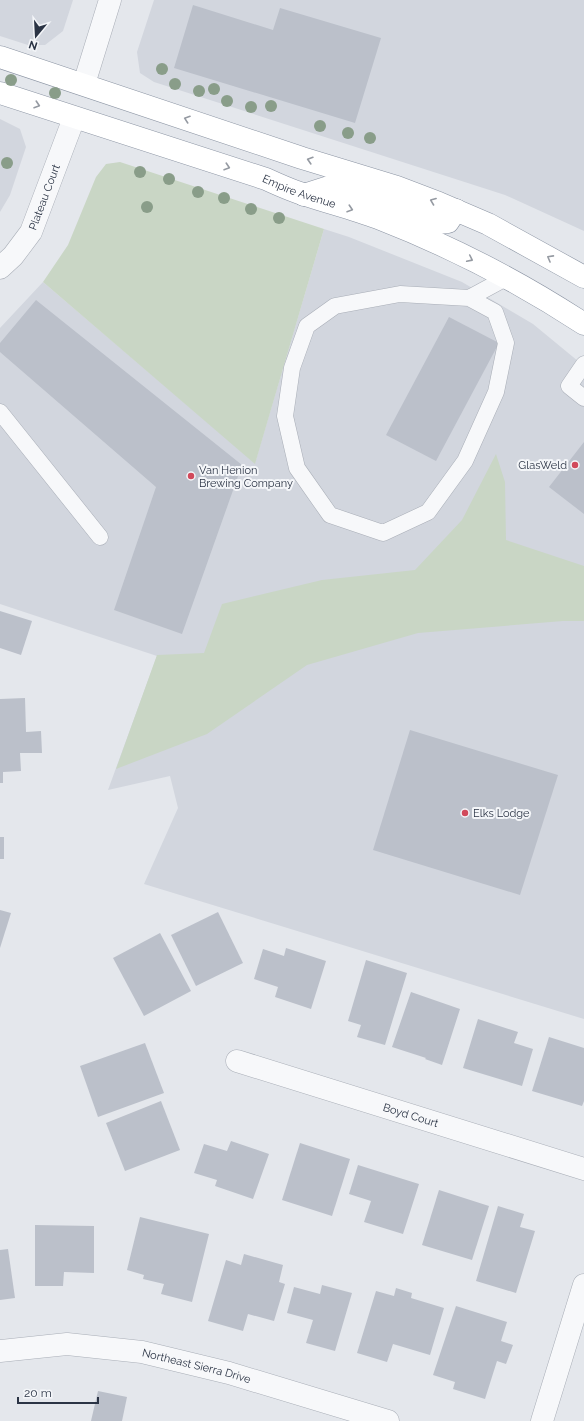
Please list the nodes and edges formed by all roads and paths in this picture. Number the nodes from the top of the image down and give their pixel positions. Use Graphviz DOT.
graph roads {
  1 [pos="110,0"];
  2 [pos="0,57"];
  3 [pos="84,84"];
  4 [pos="0,93"];
  5 [pos="74,118"];
  6 [pos="274,148"];
  7 [pos="304,195"];
  8 [pos="456,210"];
  9 [pos="0,268"];
  10 [pos="584,277"];
  11 [pos="506,278"];
  12 [pos="469,298"];
  13 [pos="584,324"];
  14 [pos="584,364"];
  15 [pos="584,398"];
  16 [pos="0,412"];
  17 [pos="100,538"];
  18 [pos="237,1061"];
  19 [pos="584,1170"];
  20 [pos="584,1285"];
  21 [pos="0,1351"];
  22 [pos="388,1421"];
  23 [pos="542,1421"];
  1 -- 3 [label="street"];
  2 -- 3 [label="highway"];
  6 -- 3 [label="highway, one-way"];
  4 -- 5 [label="highway, Empire Avenue, one-way"];
  5 -- 6 [label="highway"];
  5 -- 7 [label="highway, Empire Avenue, one-way"];
  5 -- 9 [label="street, Plateau Court"];
  8 -- 6 [label="highway, one-way"];
  7 -- 8 [label="highway"];
  7 -- 11 [label="highway, Empire Avenue, one-way"];
  10 -- 8 [label="highway, one-way"];
  11 -- 12 [label="lane"];
  11 -- 13 [label="highway, Empire Avenue"];
  12 -- 12 [label="lane"];
  14 -- 15 [label="lane"];
  16 -- 17 [label="lane"];
  18 -- 19 [label="street, Boyd Court"];
  20 -- 23 [label="street"];
  21 -- 22 [label="street, Northeast Sierra Drive"];
}
